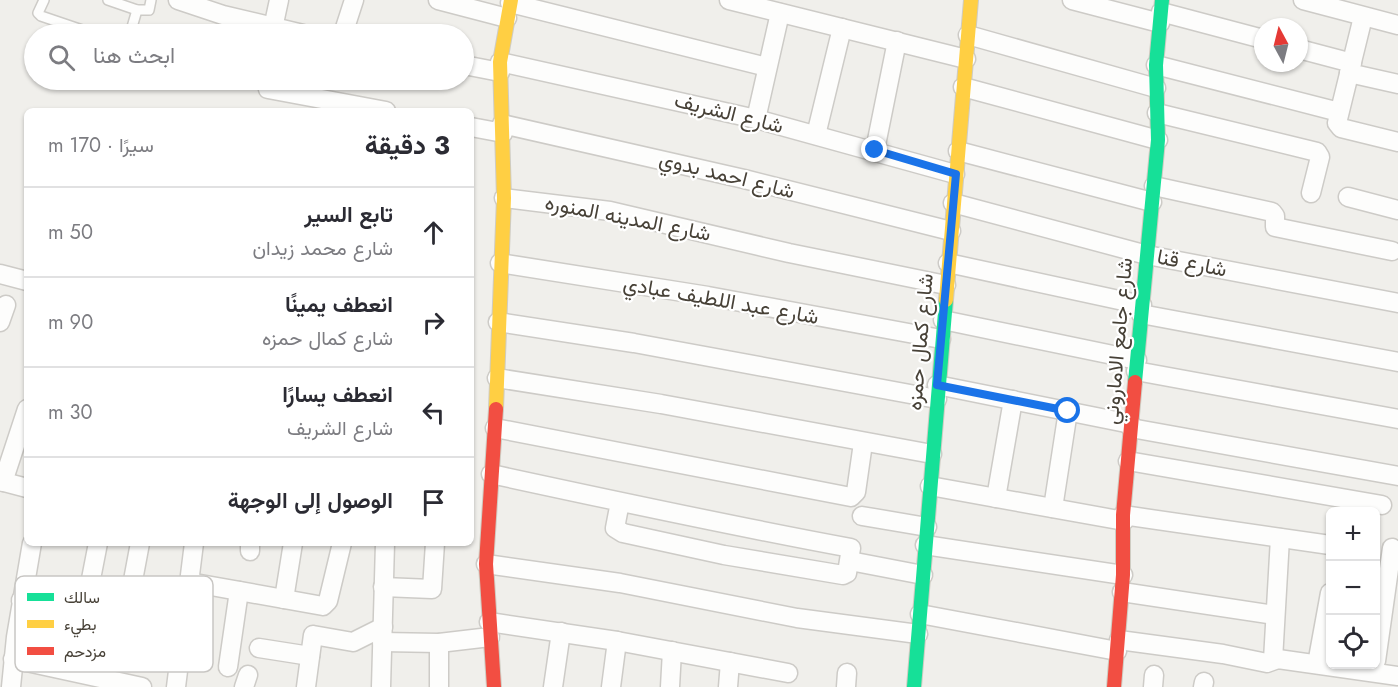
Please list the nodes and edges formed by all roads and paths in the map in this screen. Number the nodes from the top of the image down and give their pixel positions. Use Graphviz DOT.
graph roads {
  1 [pos="44,0"];
  2 [pos="108,0"];
  3 [pos="151,0"];
  4 [pos="178,0"];
  5 [pos="279,0"];
  6 [pos="354,0"];
  7 [pos="438,0"];
  8 [pos="729,0"];
  9 [pos="971,0"];
  10 [pos="1072,0"];
  11 [pos="1303,0"];
  12 [pos="509,7"];
  13 [pos="137,10"];
  14 [pos="1356,10"];
  15 [pos="1161,12"];
  16 [pos="780,13"];
  17 [pos="65,24"];
  18 [pos="133,24"];
  19 [pos="255,24"];
  20 [pos="278,24"];
  21 [pos="346,24"];
  22 [pos="1398,25"];
  23 [pos="842,28"];
  24 [pos="968,35"];
  25 [pos="1254,37"];
  26 [pos="897,42"];
  27 [pos="1308,52"];
  28 [pos="966,59"];
  29 [pos="1156,65"];
  30 [pos="474,66"];
  31 [pos="500,67"];
  32 [pos="768,67"];
  33 [pos="1350,68"];
  34 [pos="1398,84"];
  35 [pos="963,87"];
  36 [pos="1156,88"];
  37 [pos="273,90"];
  38 [pos="369,108"];
  39 [pos="1339,112"];
  40 [pos="1157,113"];
  41 [pos="756,119"];
  42 [pos="474,127"];
  43 [pos="502,128"];
  44 [pos="816,135"];
  45 [pos="1158,140"];
  46 [pos="1398,142"];
  47 [pos="875,150"];
  48 [pos="958,151"];
  49 [pos="956,174"];
  50 [pos="1311,193"];
  51 [pos="1153,194"];
  52 [pos="1348,197"];
  53 [pos="504,198"];
  54 [pos="953,203"];
  55 [pos="1398,210"];
  56 [pos="951,231"];
  57 [pos="1392,251"];
  58 [pos="1147,255"];
  59 [pos="500,263"];
  60 [pos="948,263"];
  61 [pos="0,274"];
  62 [pos="24,279"];
  63 [pos="946,285"];
  64 [pos="1398,303"];
  65 [pos="1142,310"];
  66 [pos="943,320"];
  67 [pos="498,322"];
  68 [pos="941,339"];
  69 [pos="1398,362"];
  70 [pos="1136,366"];
  71 [pos="497,378"];
  72 [pos="937,392"];
  73 [pos="1013,400"];
  74 [pos="1068,411"];
  75 [pos="1398,419"];
  76 [pos="1131,426"];
  77 [pos="24,428"];
  78 [pos="495,428"];
  79 [pos="863,443"];
  80 [pos="932,454"];
  81 [pos="1128,461"];
  82 [pos="491,474"];
  83 [pos="1398,476"];
  84 [pos="2,482"];
  85 [pos="930,486"];
  86 [pos="24,487"];
  87 [pos="996,498"];
  88 [pos="620,502"];
  89 [pos="1382,505"];
  90 [pos="1053,508"];
  91 [pos="862,516"];
  92 [pos="1124,518"];
  93 [pos="926,536"];
  94 [pos="1280,538"];
  95 [pos="1326,544"];
  96 [pos="31,546"];
  97 [pos="97,546"];
  98 [pos="139,546"];
  99 [pos="194,546"];
  100 [pos="293,546"];
  101 [pos="341,546"];
  102 [pos="385,546"];
  103 [pos="435,546"];
  104 [pos="1388,548"];
  105 [pos="850,561"];
  106 [pos="486,564"];
  107 [pos="923,575"];
  108 [pos="26,576"];
  109 [pos="92,576"];
  110 [pos="134,576"];
  111 [pos="190,576"];
  112 [pos="1123,583"];
  113 [pos="213,586"];
  114 [pos="383,587"];
  115 [pos="239,591"];
  116 [pos="284,599"];
  117 [pos="920,614"];
  118 [pos="1275,615"];
  119 [pos="1326,615"];
  120 [pos="15,616"];
  121 [pos="489,630"];
  122 [pos="561,632"];
  123 [pos="383,634"];
  124 [pos="918,634"];
  125 [pos="8,635"];
  126 [pos="617,641"];
  127 [pos="439,643"];
  128 [pos="1118,645"];
  129 [pos="259,648"];
  130 [pos="672,651"];
  131 [pos="310,656"];
  132 [pos="13,659"];
  133 [pos="1273,660"];
  134 [pos="730,662"];
  135 [pos="1317,664"];
  136 [pos="228,667"];
  137 [pos="73,672"];
  138 [pos="178,672"];
  139 [pos="788,673"];
  140 [pos="1382,673"];
  141 [pos="11,687"];
  142 [pos="142,687"];
  143 [pos="176,687"];
  144 [pos="306,687"];
  145 [pos="381,687"];
  146 [pos="439,687"];
  147 [pos="494,687"];
  148 [pos="553,687"];
  149 [pos="611,687"];
  150 [pos="669,687"];
  151 [pos="728,687"];
  152 [pos="914,687"];
  153 [pos="1114,687"];
  1 -- 17 [label="lane"];
  2 -- 13 [label="lane"];
  3 -- 13 [label="lane"];
  4 -- 19 [label="street"];
  5 -- 20 [label="street"];
  6 -- 21 [label="street"];
  7 -- 12 [label="street"];
  8 -- 16 [label="street"];
  9 -- 24 [label="street, شارع كمال حمزه"];
  10 -- 15 [label="street"];
  11 -- 14 [label="street"];
  12 -- 31 [label="street"];
  12 -- 32 [label="street"];
  13 -- 18 [label="lane"];
  14 -- 22 [label="street"];
  14 -- 33 [label="street"];
  15 -- 25 [label="street"];
  15 -- 29 [label="street, شارع جامع الاماروني"];
  16 -- 23 [label="street"];
  16 -- 32 [label="street"];
  23 -- 26 [label="street"];
  23 -- 44 [label="street"];
  24 -- 28 [label="street, شارع كمال حمزه"];
  24 -- 36 [label="street"];
  26 -- 28 [label="street"];
  26 -- 47 [label="street"];
  27 -- 33 [label="street"];
  28 -- 35 [label="street, شارع كمال حمزه"];
  29 -- 36 [label="street, شارع جامع الاماروني"];
  29 -- 39 [label="street"];
  30 -- 31 [label="street, شارع الشريف"];
  31 -- 41 [label="street, شارع الشريف"];
  31 -- 43 [label="street"];
  32 -- 41 [label="street"];
  33 -- 34 [label="street"];
  33 -- 39 [label="street"];
  35 -- 45 [label="street"];
  35 -- 48 [label="street, شارع كمال حمزه"];
  36 -- 40 [label="street, شارع جامع الاماروني"];
  37 -- 38 [label="street"];
  39 -- 46 [label="street"];
  40 -- 45 [label="street, شارع جامع الاماروني"];
  40 -- 50 [label="street"];
  41 -- 44 [label="street, شارع الشريف"];
  42 -- 43 [label="street, شارع احمد بدوي"];
  43 -- 53 [label="street"];
  43 -- 56 [label="street, شارع احمد بدوي"];
  44 -- 47 [label="street, شارع الشريف"];
  45 -- 51 [label="street, شارع جامع الاماروني"];
  47 -- 49 [label="street, شارع الشريف"];
  48 -- 49 [label="street, شارع كمال حمزه"];
  48 -- 51 [label="street"];
  49 -- 54 [label="street, شارع كمال حمزه"];
  51 -- 57 [label="street"];
  51 -- 58 [label="street, شارع جامع الاماروني"];
  52 -- 55 [label="street"];
  53 -- 59 [label="street"];
  53 -- 63 [label="street, شارع المدينه المنوره"];
  54 -- 56 [label="street, شارع كمال حمزه"];
  54 -- 58 [label="street, شارع قنا"];
  56 -- 60 [label="street, شارع كمال حمزه"];
  58 -- 64 [label="street, شارع قنا"];
  58 -- 65 [label="street, شارع جامع الاماروني"];
  59 -- 67 [label="street"];
  59 -- 68 [label="street, شارع عبد اللطيف عبادي"];
  60 -- 63 [label="street, شارع كمال حمزه"];
  60 -- 65 [label="street"];
  61 -- 62 [label="street"];
  63 -- 66 [label="street, شارع كمال حمزه"];
  65 -- 69 [label="street"];
  65 -- 70 [label="street, شارع جامع الاماروني"];
  66 -- 68 [label="street, شارع كمال حمزه"];
  66 -- 70 [label="street"];
  67 -- 71 [label="street"];
  67 -- 72 [label="street"];
  68 -- 72 [label="street, شارع كمال حمزه"];
  70 -- 75 [label="street"];
  70 -- 76 [label="street, شارع جامع الاماروني"];
  71 -- 78 [label="street"];
  71 -- 79 [label="street"];
  72 -- 73 [label="street"];
  72 -- 80 [label="street, شارع كمال حمزه"];
  73 -- 74 [label="street"];
  73 -- 87 [label="street"];
  74 -- 76 [label="street"];
  74 -- 90 [label="street"];
  76 -- 81 [label="street, شارع جامع الاماروني"];
  76 -- 83 [label="street"];
  77 -- 84 [label="street"];
  78 -- 79 [label="street"];
  78 -- 82 [label="street"];
  79 -- 80 [label="street"];
  80 -- 85 [label="street, شارع كمال حمزه"];
  81 -- 89 [label="street"];
  81 -- 92 [label="street, شارع جامع الاماروني"];
  82 -- 88 [label="street"];
  82 -- 106 [label="street"];
  84 -- 86 [label="street"];
  85 -- 87 [label="street"];
  85 -- 93 [label="street, شارع كمال حمزه"];
  87 -- 90 [label="street"];
  88 -- 105 [label="street"];
  88 -- 105 [label="street"];
  90 -- 92 [label="street"];
  91 -- 93 [label="street"];
  92 -- 94 [label="street"];
  92 -- 112 [label="street, شارع جامع الاماروني"];
  93 -- 107 [label="street, شارع كمال حمزه"];
  93 -- 112 [label="street"];
  94 -- 95 [label="street"];
  94 -- 118 [label="street"];
  96 -- 108 [label="street"];
  97 -- 109 [label="street"];
  98 -- 110 [label="street"];
  99 -- 111 [label="street"];
  100 -- 116 [label="street"];
  101 -- 116 [label="street"];
  102 -- 114 [label="street"];
  103 -- 114 [label="street"];
  104 -- 140 [label="street"];
  105 -- 107 [label="street"];
  106 -- 121 [label="street"];
  106 -- 124 [label="street"];
  107 -- 117 [label="street, شارع كمال حمزه"];
  112 -- 118 [label="street"];
  112 -- 128 [label="street, شارع جامع الاماروني"];
  113 -- 115 [label="street"];
  114 -- 123 [label="street"];
  115 -- 116 [label="street"];
  115 -- 136 [label="street"];
  117 -- 124 [label="street, شارع كمال حمزه"];
  117 -- 128 [label="street"];
  118 -- 133 [label="street"];
  119 -- 135 [label="street"];
  120 -- 125 [label="street"];
  121 -- 122 [label="street"];
  121 -- 127 [label="street"];
  121 -- 147 [label="street"];
  122 -- 126 [label="street"];
  122 -- 148 [label="street"];
  123 -- 127 [label="street"];
  123 -- 131 [label="street"];
  123 -- 145 [label="street"];
  124 -- 152 [label="street, شارع كمال حمزه"];
  125 -- 132 [label="street"];
  126 -- 130 [label="street"];
  126 -- 149 [label="street"];
  127 -- 146 [label="street"];
  128 -- 133 [label="street"];
  128 -- 153 [label="street, شارع جامع الاماروني"];
  129 -- 131 [label="street"];
  130 -- 134 [label="street"];
  130 -- 150 [label="street"];
  131 -- 144 [label="street"];
  132 -- 141 [label="street"];
  133 -- 135 [label="street"];
  134 -- 139 [label="street"];
  134 -- 151 [label="street"];
  135 -- 140 [label="street"];
  137 -- 142 [label="street"];
  138 -- 143 [label="street"];
}
